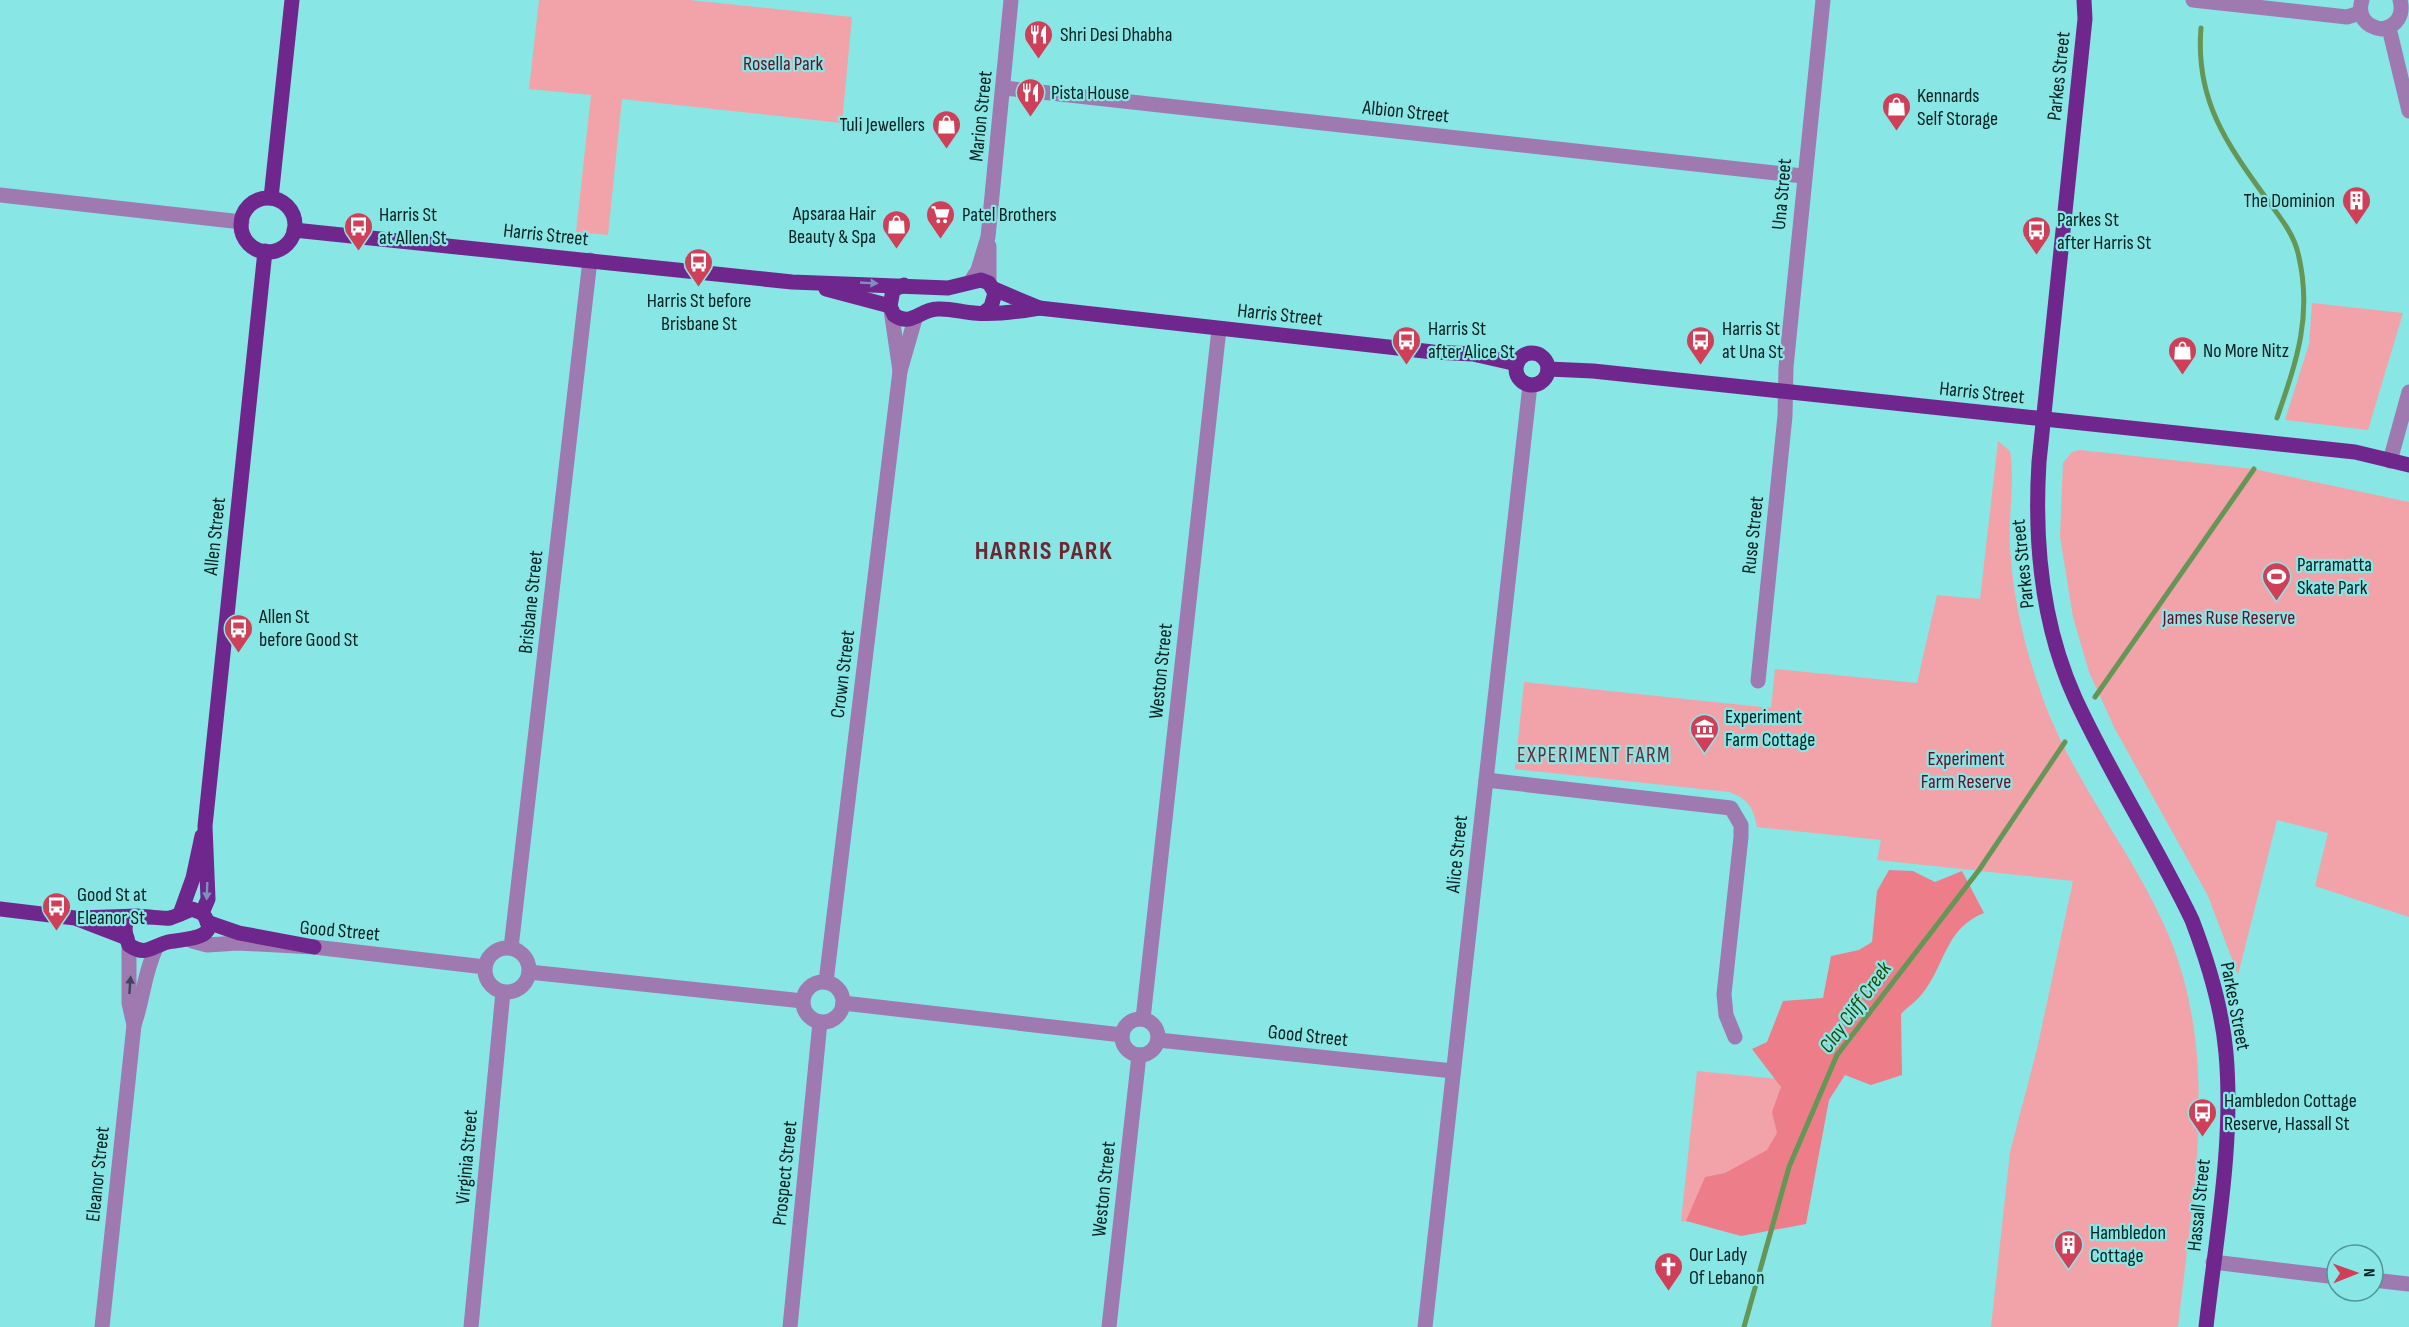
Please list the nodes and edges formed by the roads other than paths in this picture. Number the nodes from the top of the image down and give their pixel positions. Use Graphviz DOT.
graph roads {
  1 [pos="292,0"];
  2 [pos="1011,0"];
  3 [pos="1823,0"];
  4 [pos="2084,0"];
  5 [pos="2193,0"];
  6 [pos="2400,0"];
  7 [pos="2361,6"];
  8 [pos="2389,28"];
  9 [pos="1004,88"];
  10 [pos="2409,111"];
  11 [pos="1803,176"];
  12 [pos="0,195"];
  13 [pos="271,198"];
  14 [pos="242,222"];
  15 [pos="294,230"];
  16 [pos="988,237"];
  17 [pos="265,251"];
  18 [pos="590,260"];
  19 [pos="971,281"];
  20 [pos="792,282"];
  21 [pos="904,285"];
  22 [pos="992,286"];
  23 [pos="891,308"];
  24 [pos="1039,309"];
  25 [pos="985,312"];
  26 [pos="915,319"];
  27 [pos="1219,329"];
  28 [pos="1517,364"];
  29 [pos="1548,369"];
  30 [pos="900,370"];
  31 [pos="1530,385"];
  32 [pos="2409,392"];
  33 [pos="1787,393"];
  34 [pos="2044,420"];
  35 [pos="2390,461"];
  36 [pos="2409,465"];
  37 [pos="1758,681"];
  38 [pos="1486,780"];
  39 [pos="205,826"];
  40 [pos="0,909"];
  41 [pos="180,914"];
  42 [pos="138,916"];
  43 [pos="204,917"];
  44 [pos="75,918"];
  45 [pos="192,940"];
  46 [pos="128,941"];
  47 [pos="314,947"];
  48 [pos="156,948"];
  49 [pos="512,948"];
  50 [pos="485,967"];
  51 [pos="529,972"];
  52 [pos="826,982"];
  53 [pos="503,992"];
  54 [pos="803,1001"];
  55 [pos="843,1003"];
  56 [pos="1143,1018"];
  57 [pos="820,1022"];
  58 [pos="134,1025"];
  59 [pos="1122,1035"];
  60 [pos="1735,1037"];
  61 [pos="1158,1040"];
  62 [pos="1139,1055"];
  63 [pos="1453,1071"];
  64 [pos="2227,1087"];
  65 [pos="2213,1262"];
  66 [pos="2325,1275"];
  67 [pos="2385,1282"];
  68 [pos="2409,1284"];
  69 [pos="102,1327"];
  70 [pos="471,1327"];
  71 [pos="790,1327"];
  72 [pos="1109,1327"];
  73 [pos="1425,1327"];
  74 [pos="2206,1327"];
  1 -- 13 [label="main road"];
  2 -- 9 [label="street, Marion Street"];
  3 -- 11 [label="street, Una Street"];
  4 -- 34 [label="main road, Parkes Street"];
  5 -- 7 [label="street"];
  6 -- 8 [label="street"];
  7 -- 8 [label="street"];
  8 -- 10 [label="street"];
  9 -- 11 [label="street, Albion Street"];
  9 -- 16 [label="street, Marion Street"];
  11 -- 33 [label="street, Una Street"];
  12 -- 14 [label="street"];
  13 -- 14 [label="main road"];
  13 -- 15 [label="main road"];
  14 -- 17 [label="main road"];
  15 -- 17 [label="main road"];
  15 -- 18 [label="main road, Harris Street"];
  16 -- 19 [label="street, Marion Street"];
  16 -- 22 [label="street, Marion Street"];
  17 -- 39 [label="main road, Allen Street"];
  18 -- 20 [label="main road, Harris Street"];
  18 -- 49 [label="street, Brisbane Street"];
  19 -- 21 [label="main road, Harris Street"];
  19 -- 22 [label="main road, Harris Street"];
  20 -- 21 [label="main road, Harris Street, one-way"];
  20 -- 23 [label="main road, Harris Street"];
  21 -- 23 [label="main road"];
  22 -- 24 [label="main road, Harris Street"];
  22 -- 25 [label="main road"];
  23 -- 26 [label="main road, Harris Street"];
  23 -- 30 [label="street, Crown Street"];
  24 -- 25 [label="main road, Harris Street"];
  24 -- 27 [label="main road, Harris Street"];
  25 -- 26 [label="main road, Harris Street"];
  26 -- 30 [label="street, Crown Street"];
  27 -- 28 [label="main road, Harris Street"];
  27 -- 56 [label="street, Weston Street"];
  28 -- 29 [label="main road"];
  28 -- 31 [label="main road"];
  29 -- 31 [label="main road"];
  29 -- 33 [label="main road, Harris Street"];
  30 -- 52 [label="street, Crown Street"];
  31 -- 38 [label="street, Alice Street"];
  32 -- 35 [label="street"];
  33 -- 34 [label="main road, Harris Street"];
  33 -- 37 [label="street, Ruse Street"];
  34 -- 35 [label="main road, Harris Street"];
  34 -- 64 [label="main road, Parkes Street"];
  35 -- 36 [label="main road, Harris Street"];
  38 -- 60 [label="street"];
  38 -- 63 [label="street, Alice Street"];
  39 -- 41 [label="main road, Allen Street"];
  39 -- 43 [label="main road, Allen Street, one-way"];
  40 -- 44 [label="main road"];
  41 -- 42 [label="main road"];
  41 -- 43 [label="main road"];
  42 -- 44 [label="main road"];
  42 -- 46 [label="main road"];
  43 -- 45 [label="main road"];
  43 -- 47 [label="main road"];
  44 -- 46 [label="main road"];
  45 -- 47 [label="street, Good Street"];
  45 -- 48 [label="main road"];
  46 -- 48 [label="main road"];
  58 -- 46 [label="street, Eleanor Street, one-way"];
  47 -- 50 [label="street, Good Street"];
  48 -- 58 [label="street, Eleanor Street"];
  49 -- 50 [label="street"];
  49 -- 51 [label="street"];
  50 -- 53 [label="street"];
  51 -- 53 [label="street"];
  51 -- 54 [label="street"];
  52 -- 54 [label="street"];
  52 -- 55 [label="street"];
  53 -- 70 [label="street, Virginia Street"];
  54 -- 57 [label="street"];
  55 -- 57 [label="street"];
  55 -- 59 [label="street"];
  56 -- 59 [label="street"];
  56 -- 61 [label="street"];
  57 -- 71 [label="street, Prospect Street"];
  58 -- 69 [label="street, Eleanor Street"];
  59 -- 62 [label="street"];
  61 -- 62 [label="street"];
  61 -- 63 [label="street, Good Street"];
  62 -- 72 [label="street, Weston Street"];
  63 -- 73 [label="street, Alice Street"];
  64 -- 65 [label="main road, Hassall Street"];
  65 -- 66 [label="street"];
  65 -- 74 [label="main road, Hassall Street"];
  67 -- 68 [label="street"];
}
